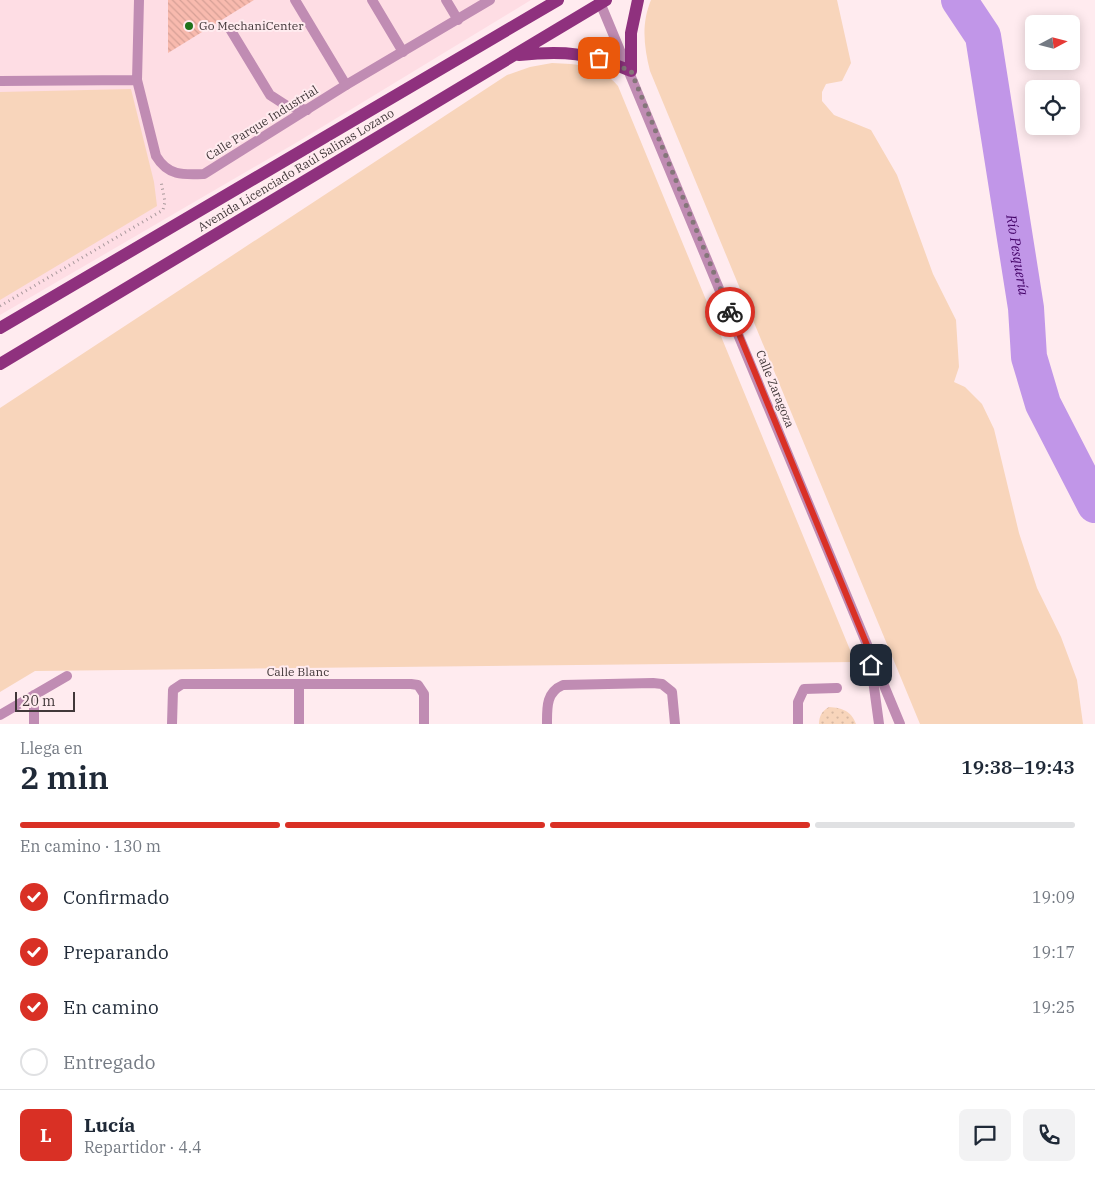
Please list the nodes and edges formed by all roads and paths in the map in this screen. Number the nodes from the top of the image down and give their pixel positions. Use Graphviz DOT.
graph roads {
  1 [pos="139,0"];
  2 [pos="295,0"];
  3 [pos="372,0"];
  4 [pos="446,0"];
  5 [pos="490,0"];
  6 [pos="558,0"];
  7 [pos="638,0"];
  8 [pos="602,1"];
  9 [pos="458,20"];
  10 [pos="230,29"];
  11 [pos="403,52"];
  12 [pos="514,55"];
  13 [pos="631,71"];
  14 [pos="137,80"];
  15 [pos="0,82"];
  16 [pos="346,85"];
  17 [pos="306,110"];
  18 [pos="156,156"];
  19 [pos="0,306"];
  20 [pos="0,328"];
  21 [pos="0,364"];
  22 [pos="869,650"];
  23 [pos="67,676"];
  24 [pos="299,684"];
  25 [pos="837,688"];
  26 [pos="34,695"];
  27 [pos="0,715"];
  28 [pos="34,724"];
  29 [pos="172,724"];
  30 [pos="299,724"];
  31 [pos="424,724"];
  32 [pos="547,724"];
  33 [pos="675,724"];
  34 [pos="798,724"];
  35 [pos="879,724"];
  36 [pos="900,724"];
  1 -- 14 [label="street"];
  2 -- 16 [label="street"];
  3 -- 11 [label="street"];
  4 -- 9 [label="street"];
  5 -- 9 [label="street, Calle Parque Industrial"];
  6 -- 20 [label="main road, Avenida Licenciado Raúl Salinas Lozano"];
  7 -- 13 [label="main road"];
  8 -- 12 [label="main road, Avenida Licenciado Raúl Salinas Lozano"];
  8 -- 13 [label="street, Calle Zaragoza"];
  9 -- 11 [label="street, Calle Parque Industrial"];
  10 -- 17 [label="street"];
  11 -- 16 [label="street, Calle Parque Industrial"];
  12 -- 13 [label="main road"];
  12 -- 21 [label="main road, Avenida Licenciado Raúl Salinas Lozano"];
  13 -- 22 [label="street, Calle Zaragoza"];
  14 -- 15 [label="street"];
  14 -- 18 [label="street"];
  16 -- 17 [label="street, Calle Parque Industrial"];
  17 -- 18 [label="street, Calle Parque Industrial"];
  18 -- 19 [label="path"];
  22 -- 35 [label="street, Calle Zaragoza"];
  22 -- 36 [label="street, Calle Zaragoza"];
  23 -- 26 [label="street"];
  24 -- 29 [label="street, Calle Blanc"];
  24 -- 30 [label="street"];
  24 -- 31 [label="street, Calle Blanc"];
  25 -- 34 [label="street"];
  26 -- 27 [label="street"];
  26 -- 28 [label="street"];
  32 -- 33 [label="street"];
}
